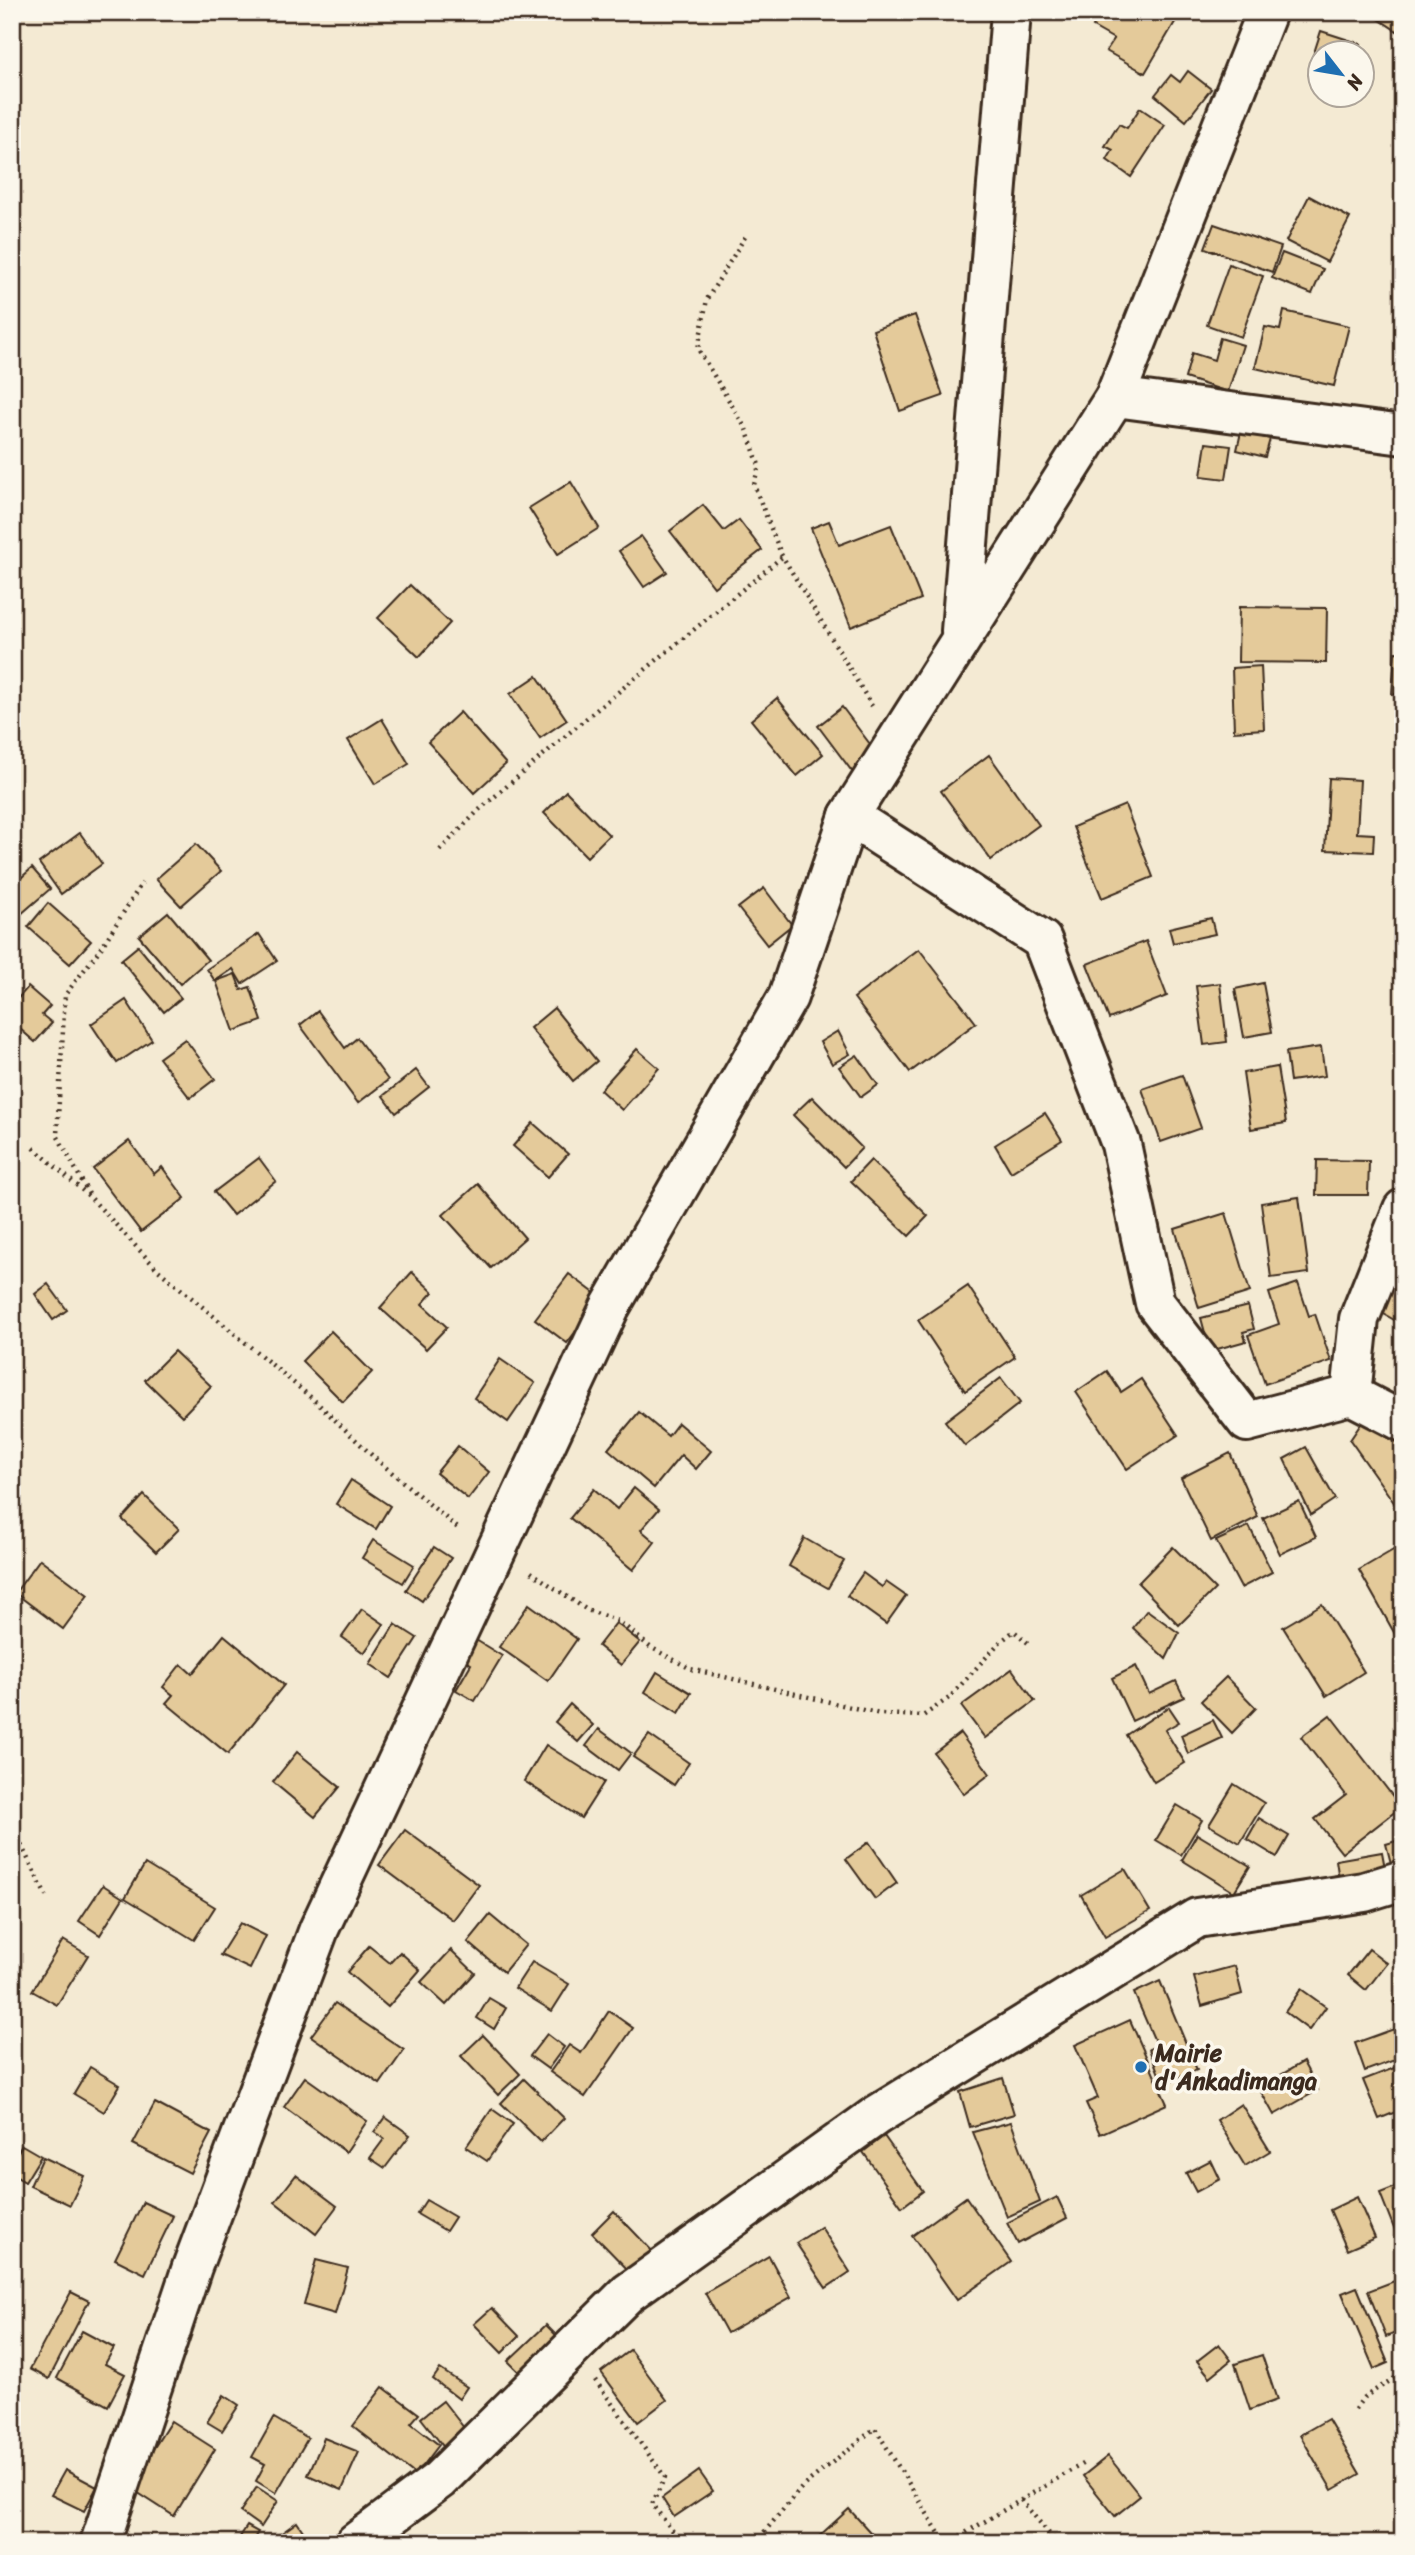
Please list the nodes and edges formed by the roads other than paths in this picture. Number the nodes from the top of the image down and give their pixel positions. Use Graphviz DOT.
graph roads {
  1 [pos="1011,12"];
  2 [pos="1267,12"];
  3 [pos="1115,397"];
  4 [pos="1403,435"];
  5 [pos="961,637"];
  6 [pos="849,816"];
  7 [pos="1403,1209"];
  8 [pos="1351,1395"];
  9 [pos="1403,1422"];
  10 [pos="1403,1880"];
  11 [pos="100,2543"];
  12 [pos="355,2543"];
  1 -- 5 [label="street"];
  2 -- 3 [label="street"];
  3 -- 4 [label="street"];
  3 -- 5 [label="street"];
  5 -- 6 [label="street"];
  6 -- 8 [label="street"];
  6 -- 11 [label="street"];
  7 -- 8 [label="street"];
  8 -- 9 [label="street"];
  10 -- 12 [label="street"];
}
